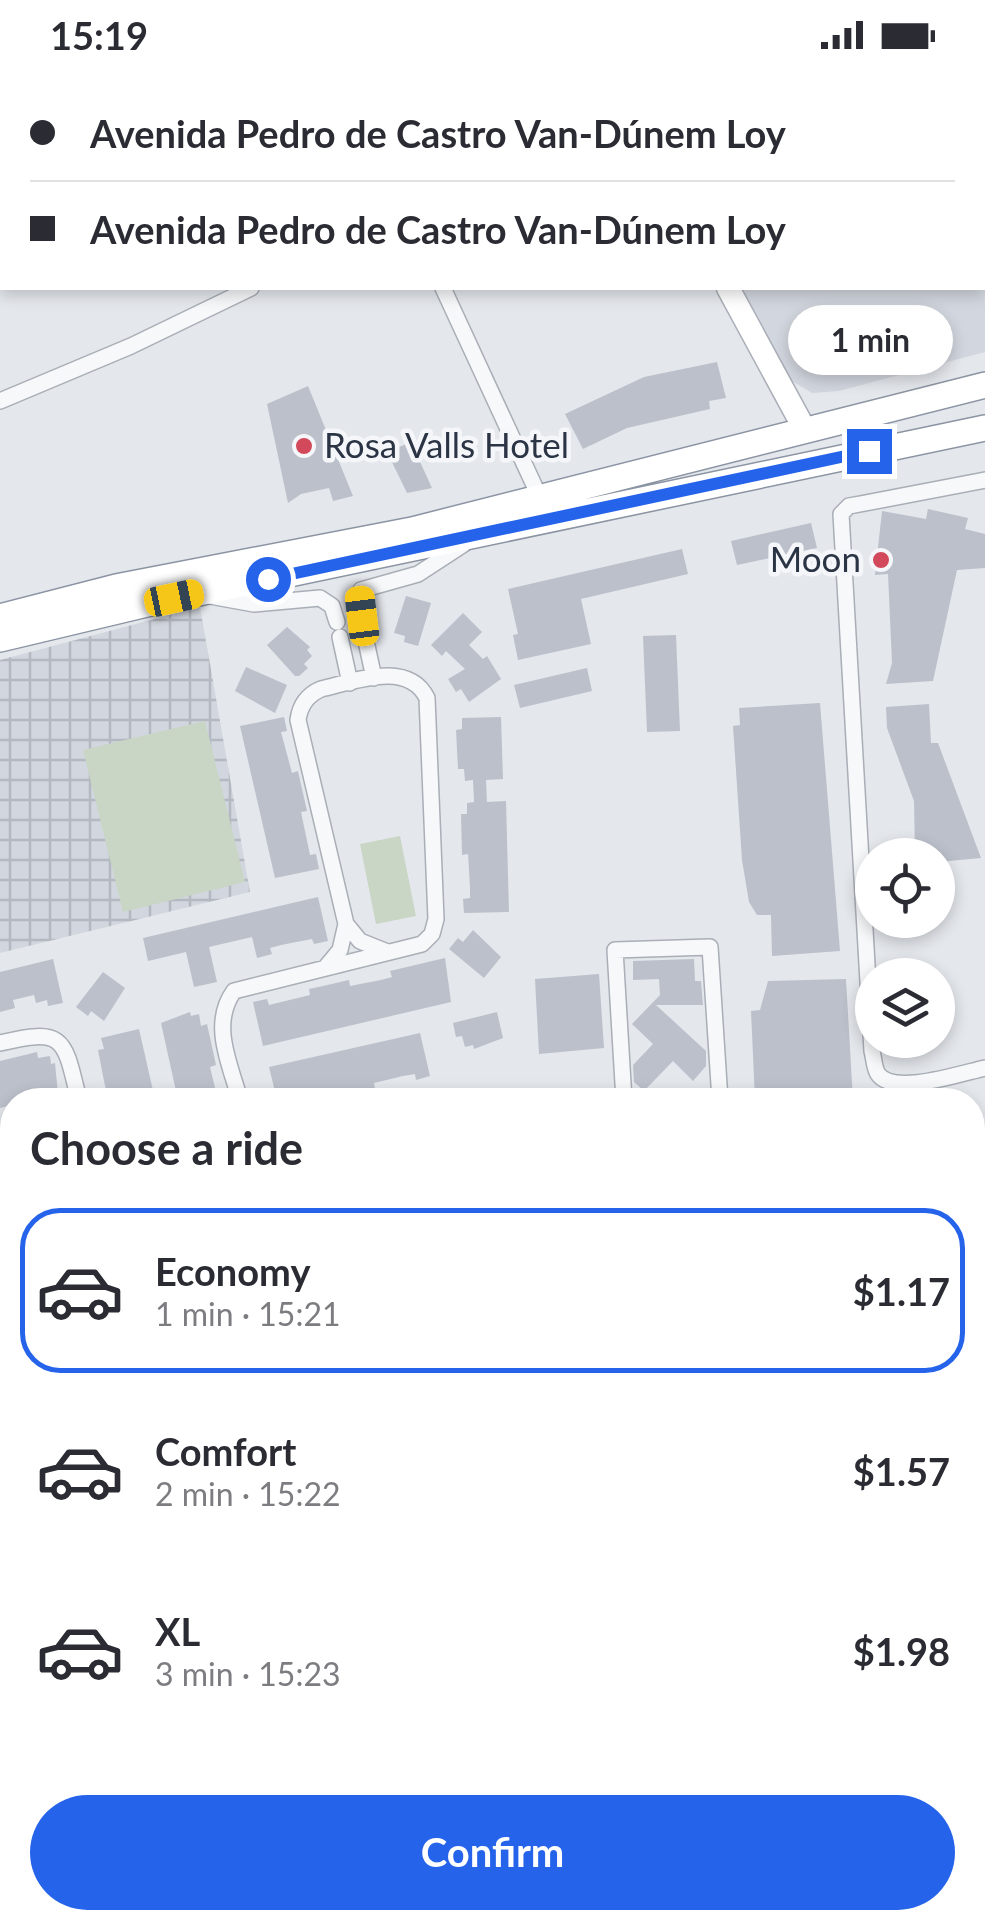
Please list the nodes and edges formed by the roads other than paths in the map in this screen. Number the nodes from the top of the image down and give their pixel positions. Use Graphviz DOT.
graph roads {
  1 [pos="246,290"];
  2 [pos="444,290"];
  3 [pos="729,290"];
  4 [pos="985,385"];
  5 [pos="0,400"];
  6 [pos="985,428"];
  7 [pos="806,430"];
  8 [pos="985,480"];
  9 [pos="540,498"];
  10 [pos="476,535"];
  11 [pos="196,594"];
  12 [pos="0,617"];
  13 [pos="0,639"];
  14 [pos="374,678"];
  15 [pos="350,683"];
  16 [pos="346,924"];
  17 [pos="389,952"];
  18 [pos="325,968"];
  19 [pos="0,1043"];
  20 [pos="985,1068"];
  21 [pos="76,1088"];
  22 [pos="237,1088"];
  23 [pos="623,1088"];
  24 [pos="719,1088"];
  1 -- 5 [label="street"];
  2 -- 9 [label="street"];
  3 -- 7 [label="main road"];
  4 -- 7 [label="highway"];
  6 -- 10 [label="highway"];
  7 -- 9 [label="highway"];
  8 -- 20 [label="street"];
  9 -- 12 [label="highway"];
  10 -- 11 [label="highway"];
  10 -- 14 [label="street"];
  11 -- 13 [label="highway"];
  11 -- 15 [label="street"];
  14 -- 15 [label="street"];
  14 -- 17 [label="street"];
  15 -- 16 [label="street"];
  16 -- 17 [label="street"];
  16 -- 18 [label="street"];
  17 -- 18 [label="street"];
  18 -- 22 [label="street"];
  19 -- 21 [label="street"];
  23 -- 24 [label="street"];
}
